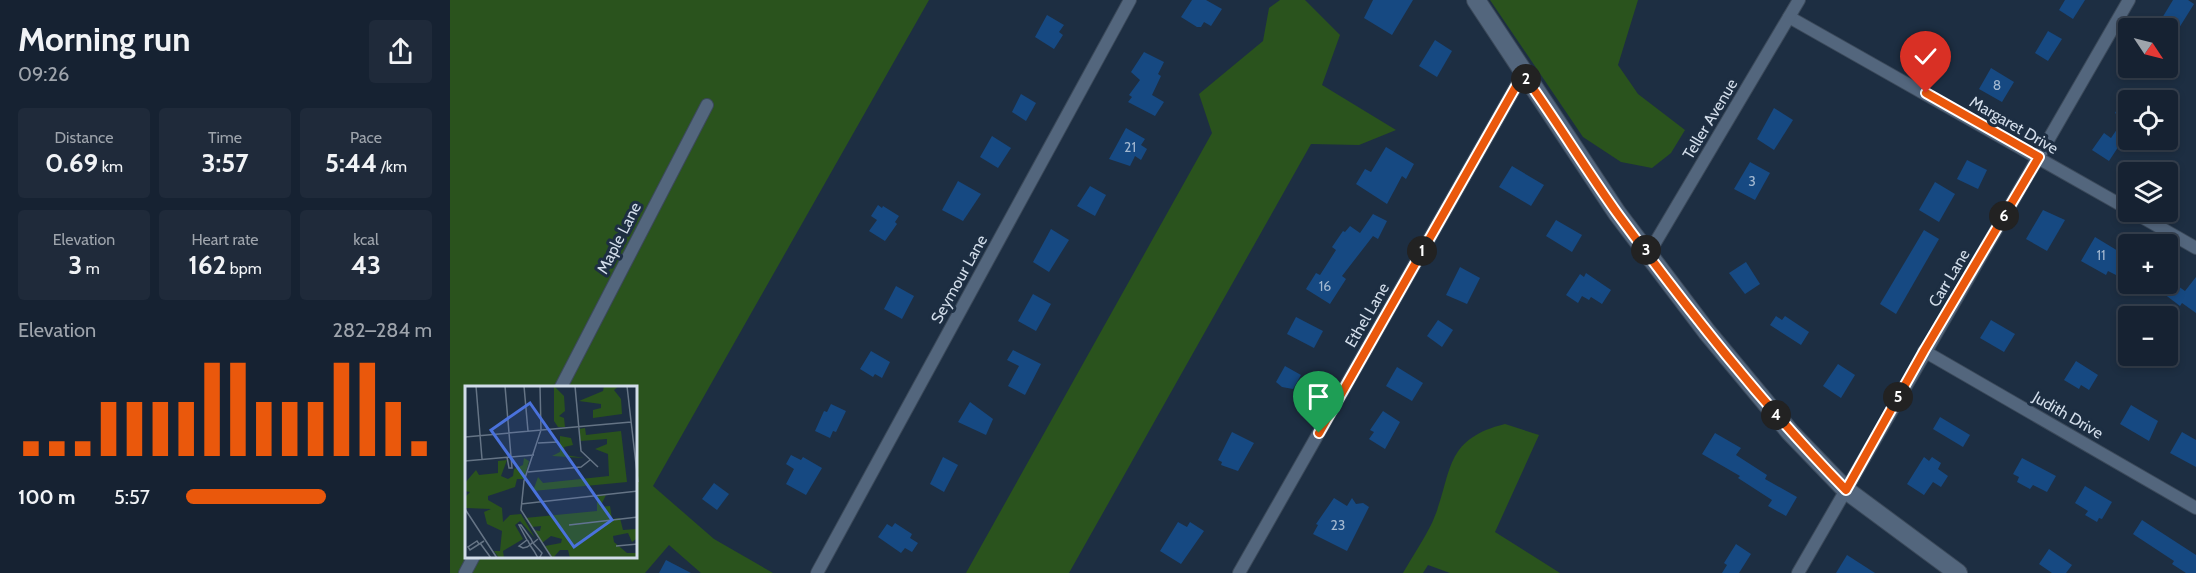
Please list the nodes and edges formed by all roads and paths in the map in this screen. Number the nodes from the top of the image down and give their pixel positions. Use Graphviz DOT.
graph roads {
  1 [pos="1130,0"];
  2 [pos="1476,0"];
  3 [pos="1798,0"];
  4 [pos="2129,0"];
  5 [pos="1789,17"];
  6 [pos="1523,74"];
  7 [pos="707,105"];
  8 [pos="2039,157"];
  9 [pos="2118,203"];
  10 [pos="2150,222"];
  11 [pos="2196,248"];
  12 [pos="1648,253"];
  13 [pos="1924,351"];
  14 [pos="562,386"];
  15 [pos="1846,490"];
  16 [pos="2196,508"];
  17 [pos="473,558"];
  18 [pos="465,573"];
  19 [pos="817,573"];
  20 [pos="1239,573"];
  21 [pos="1798,573"];
  22 [pos="1958,573"];
  1 -- 19 [label="street, Seymour Lane"];
  2 -- 6 [label="street"];
  3 -- 5 [label="street, Teller Avenue"];
  4 -- 8 [label="street, Carr Lane"];
  5 -- 8 [label="street, Margaret Drive"];
  5 -- 12 [label="street, Teller Avenue"];
  6 -- 12 [label="street"];
  6 -- 20 [label="street, Ethel Lane"];
  7 -- 14 [label="street, Maple Lane"];
  8 -- 9 [label="street, Margaret Drive"];
  8 -- 13 [label="street, Carr Lane"];
  10 -- 11 [label="street"];
  12 -- 15 [label="street"];
  13 -- 15 [label="street, Carr Lane"];
  13 -- 16 [label="street, Judith Drive"];
  15 -- 21 [label="street, Carr Lane"];
  15 -- 22 [label="street"];
  17 -- 18 [label="street"];
}
